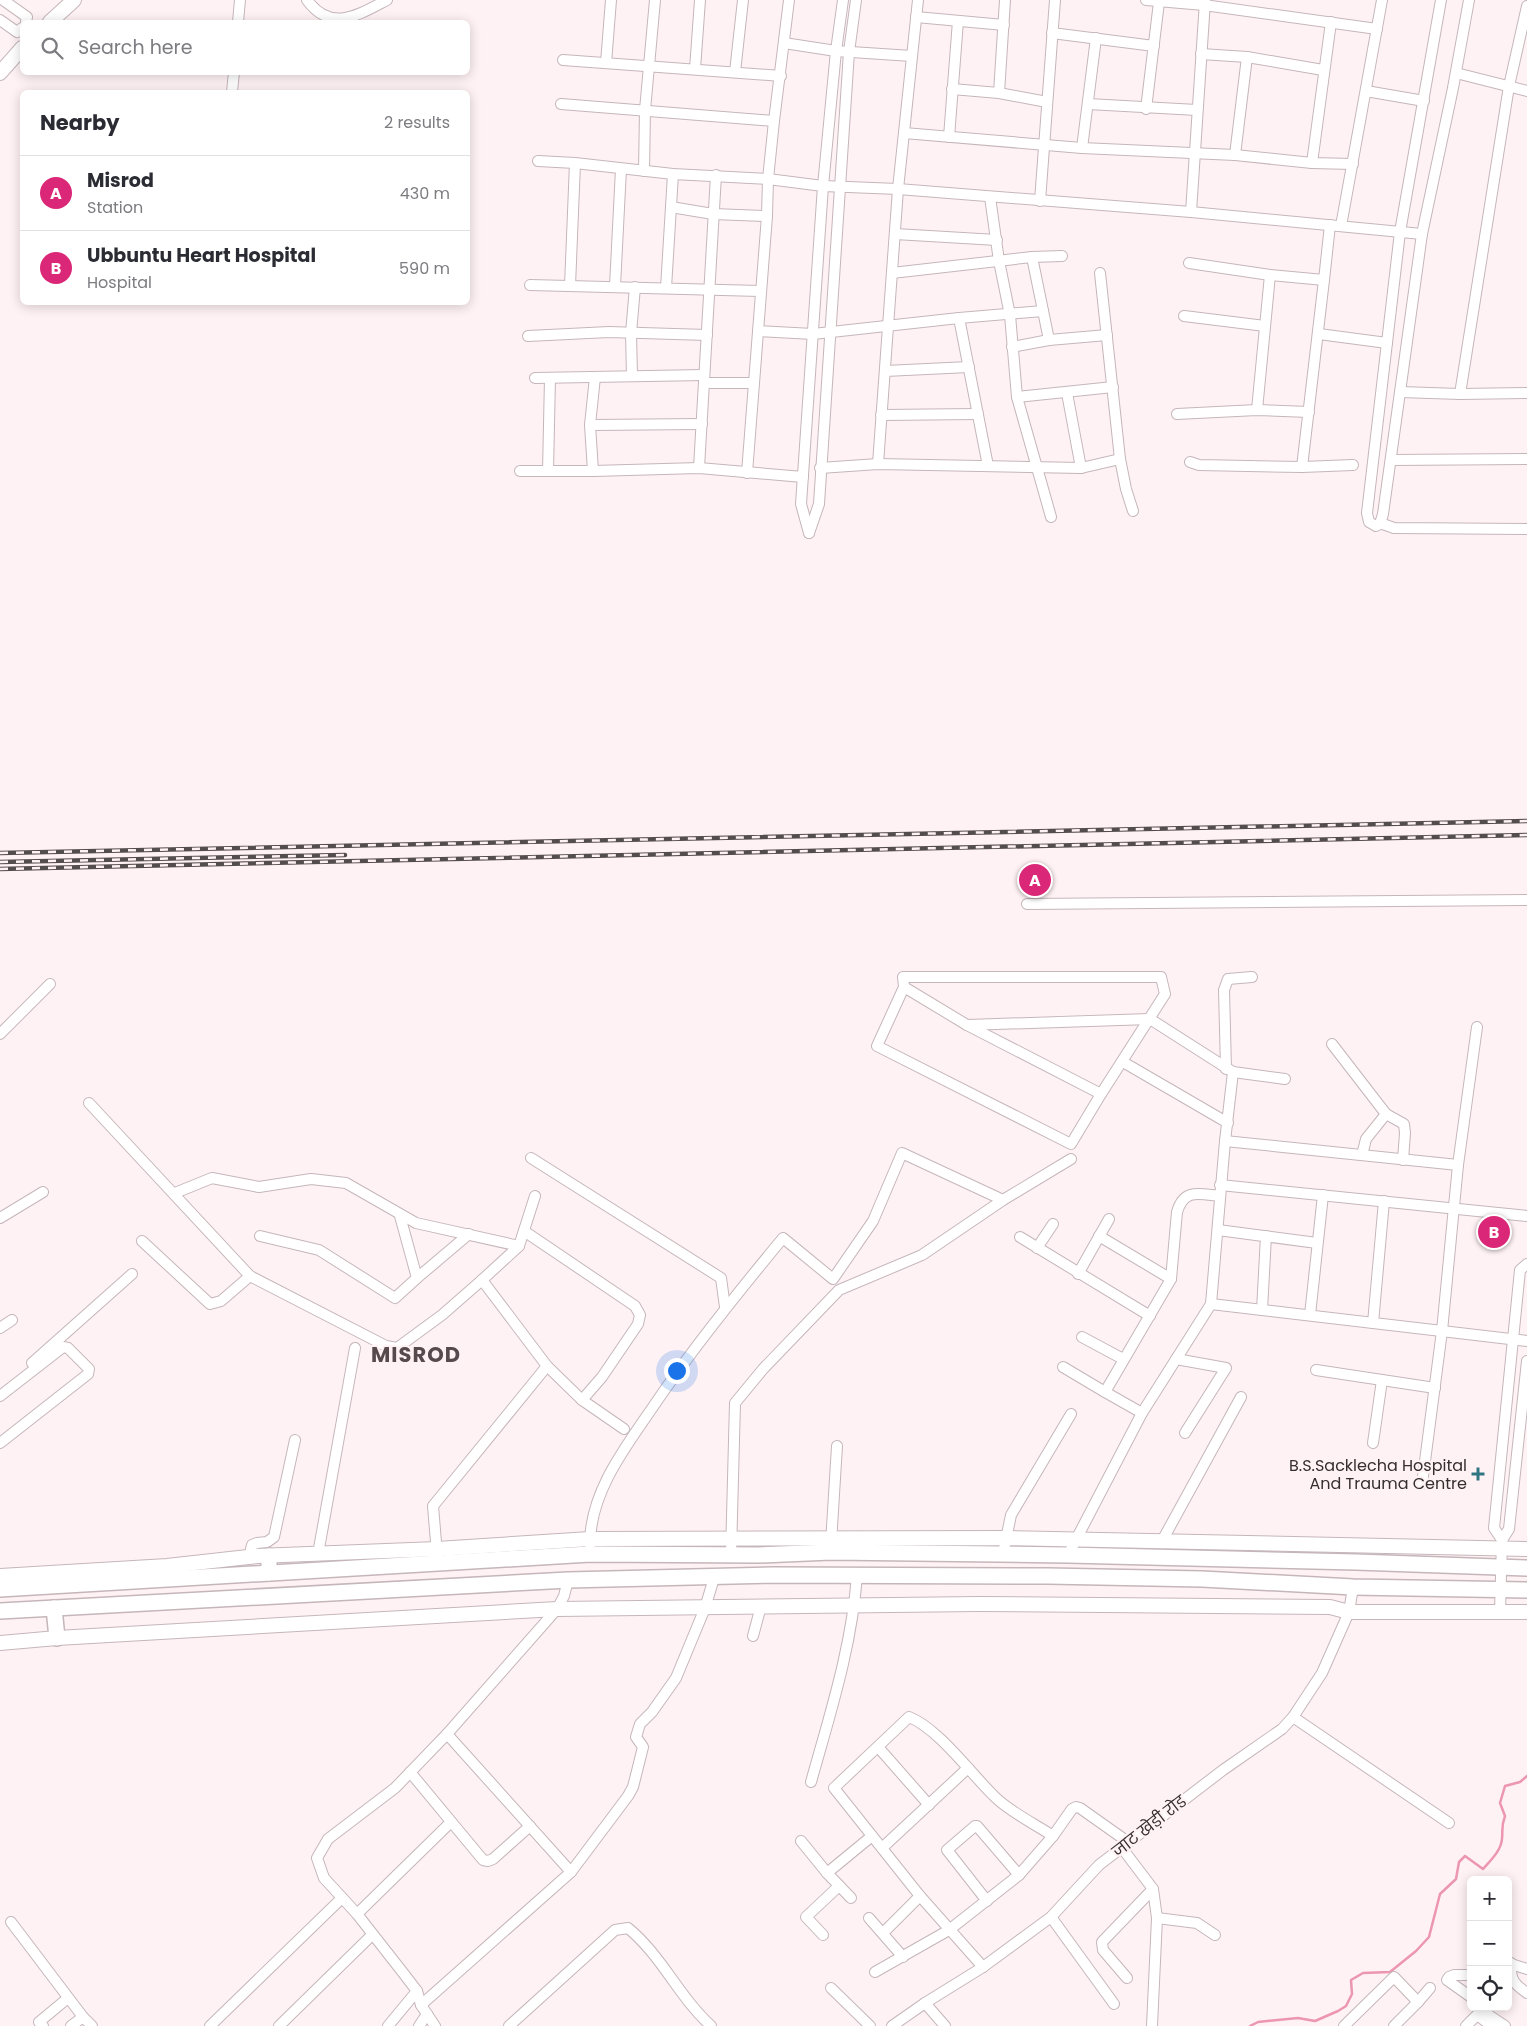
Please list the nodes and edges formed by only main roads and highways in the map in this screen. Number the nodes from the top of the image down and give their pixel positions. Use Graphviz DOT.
graph roads {
  1 [pos="269,1556"];
  2 [pos="1527,1568"];
  3 [pos="269,1573"];
  4 [pos="0,1589"];
  5 [pos="1527,1590"];
  6 [pos="54,1608"];
  7 [pos="0,1611"];
  8 [pos="57,1638"];
  1 -- 3 [label="main road"];
  2 -- 3 [label="main road"];
  3 -- 4 [label="main road"];
  5 -- 6 [label="main road"];
  6 -- 7 [label="main road"];
  6 -- 8 [label="main road"];
}
